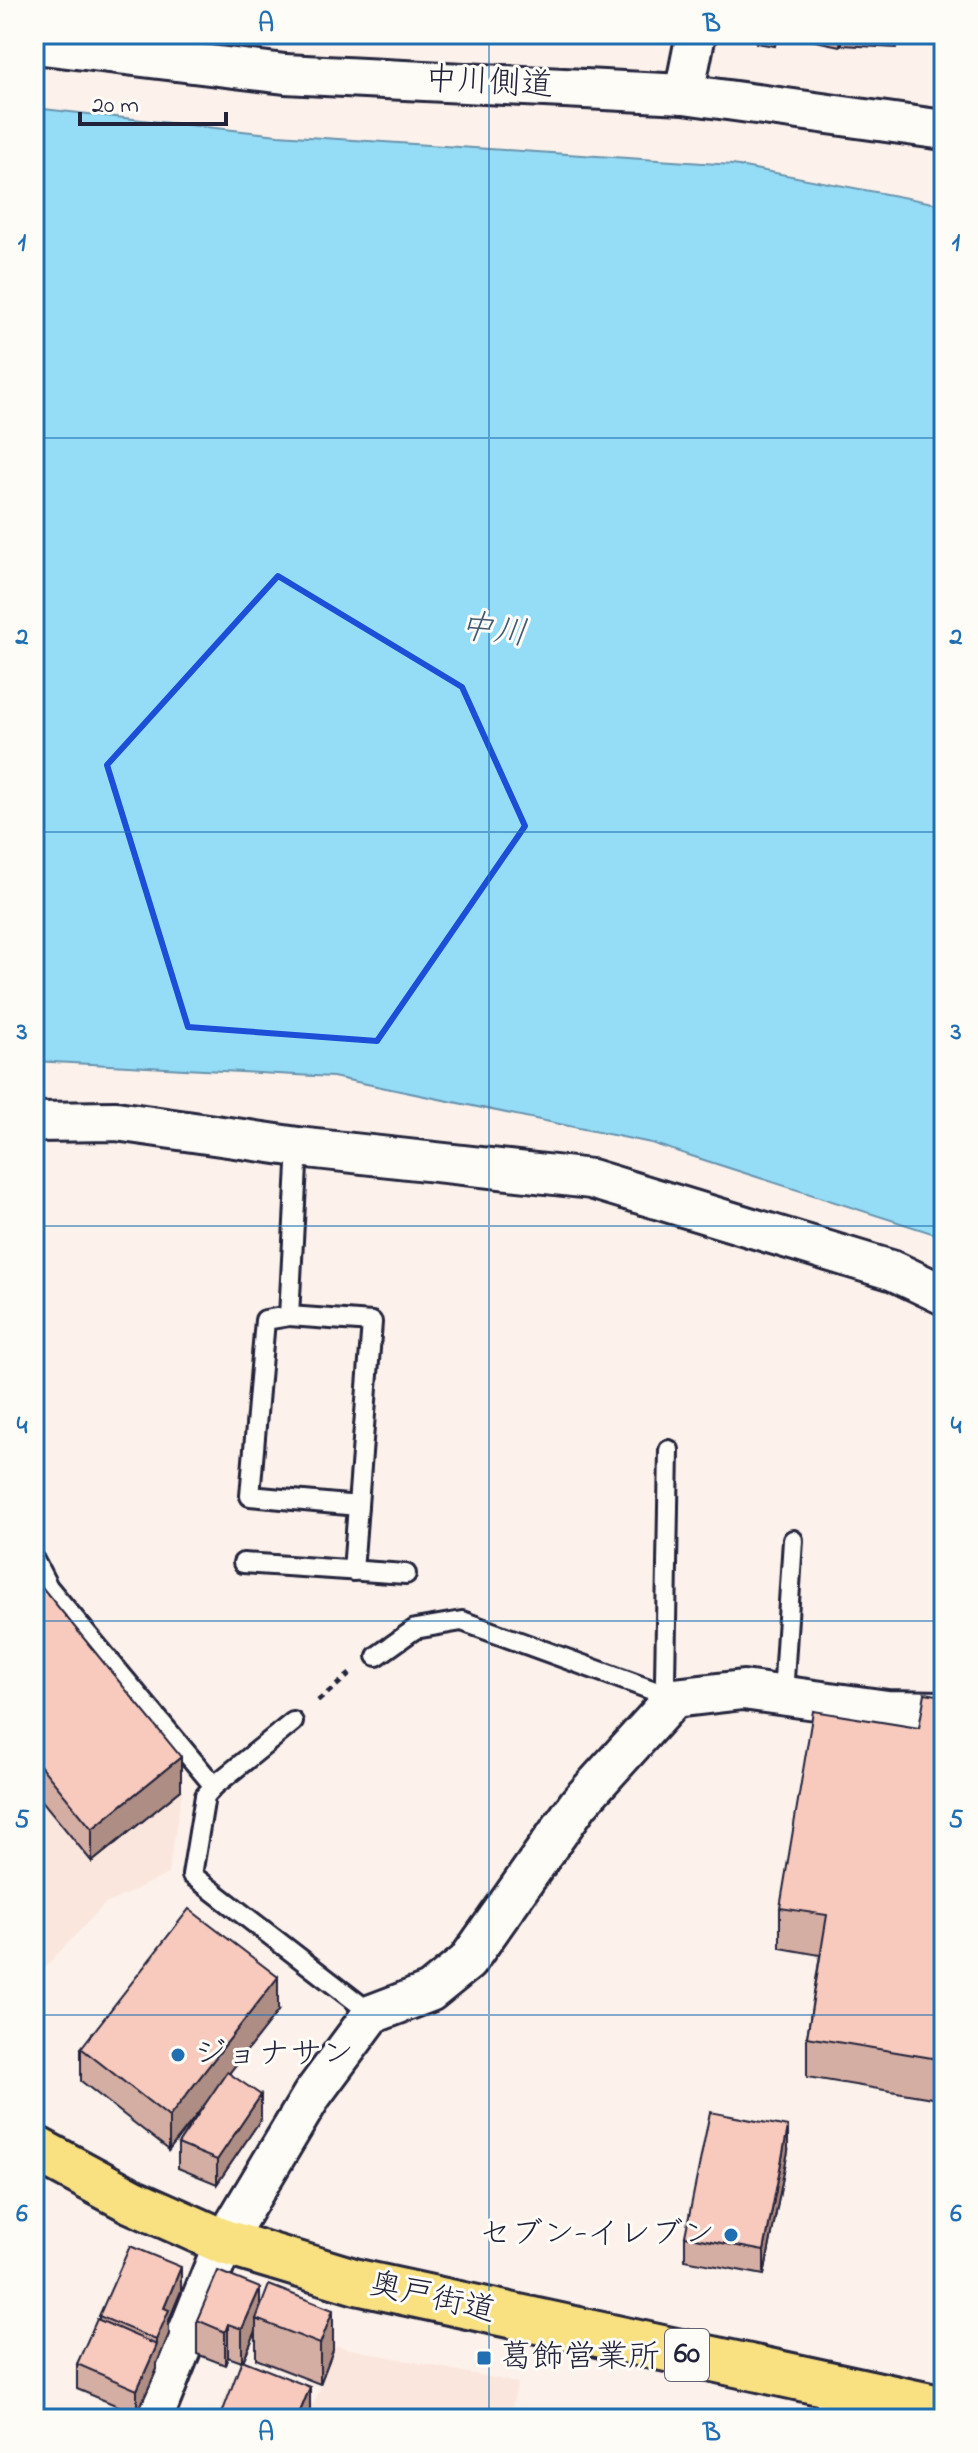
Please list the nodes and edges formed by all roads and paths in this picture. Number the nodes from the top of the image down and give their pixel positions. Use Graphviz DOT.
graph roads {
  1 [pos="696,34"];
  2 [pos="34,44"];
  3 [pos="684,94"];
  4 [pos="944,130"];
  5 [pos="34,1122"];
  6 [pos="298,1147"];
  7 [pos="944,1295"];
  8 [pos="289,1316"];
  9 [pos="669,1450"];
  10 [pos="358,1506"];
  11 [pos="793,1540"];
  12 [pos="34,1560"];
  13 [pos="243,1563"];
  14 [pos="353,1571"];
  15 [pos="406,1574"];
  16 [pos="944,1599"];
  17 [pos="377,1656"];
  18 [pos="783,1695"];
  19 [pos="674,1698"];
  20 [pos="939,1710"];
  21 [pos="293,1722"];
  22 [pos="214,1786"];
  23 [pos="372,2014"];
  24 [pos="34,2148"];
  25 [pos="224,2242"];
  26 [pos="826,2403"];
  27 [pos="944,2409"];
  28 [pos="153,2419"];
  1 -- 3 [label="street"];
  2 -- 3 [label="street, 中川側道"];
  3 -- 4 [label="street, 中川側道"];
  5 -- 6 [label="street"];
  6 -- 7 [label="street"];
  6 -- 8 [label="lane"];
  8 -- 10 [label="lane"];
  8 -- 10 [label="lane"];
  9 -- 19 [label="lane"];
  10 -- 14 [label="lane"];
  11 -- 18 [label="lane"];
  12 -- 22 [label="lane"];
  13 -- 14 [label="lane"];
  14 -- 15 [label="lane"];
  16 -- 20 [label="path"];
  17 -- 19 [label="lane"];
  17 -- 21 [label="path"];
  18 -- 19 [label="street"];
  18 -- 20 [label="street"];
  19 -- 23 [label="street"];
  21 -- 22 [label="lane"];
  22 -- 23 [label="lane"];
  23 -- 25 [label="street"];
  24 -- 25 [label="main road, 奥戸街道 / 60"];
  25 -- 26 [label="main road, 奥戸街道 / 60"];
  25 -- 28 [label="street"];
  26 -- 27 [label="main road, 奥戸街道 / 60"];
}
